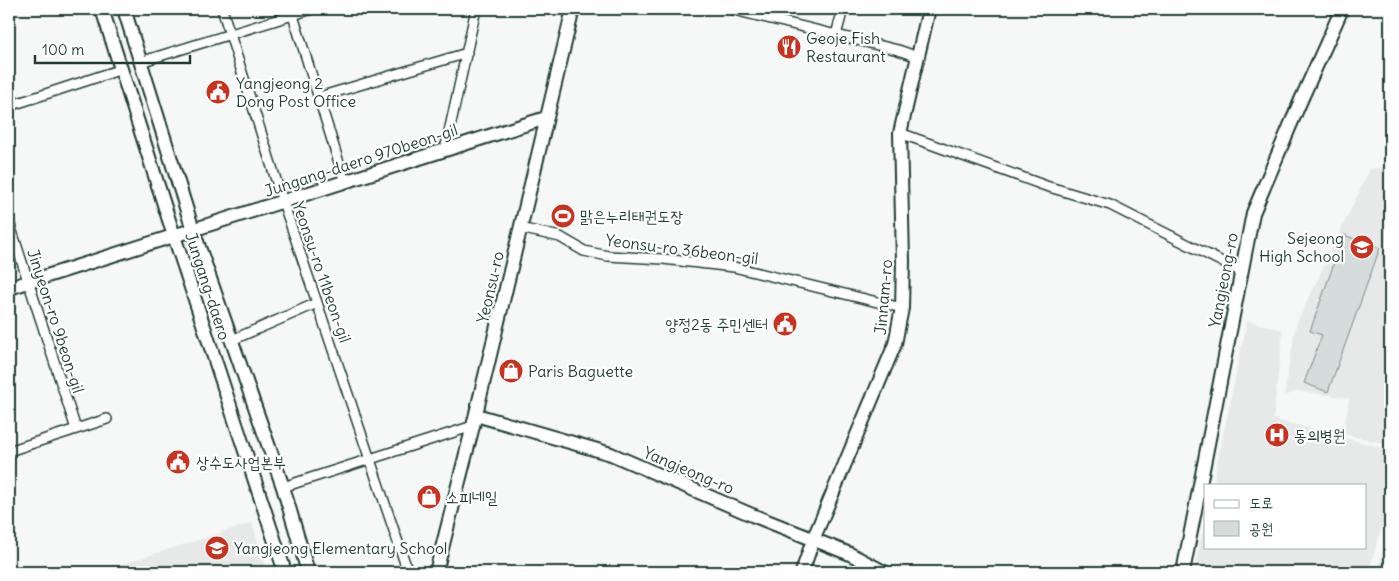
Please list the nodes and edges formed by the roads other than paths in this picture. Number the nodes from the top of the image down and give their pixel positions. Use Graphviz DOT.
graph roads {
  1 [pos="102,9"];
  2 [pos="124,9"];
  3 [pos="222,9"];
  4 [pos="312,9"];
  5 [pos="476,9"];
  6 [pos="573,9"];
  7 [pos="730,9"];
  8 [pos="843,9"];
  9 [pos="929,9"];
  10 [pos="1342,9"];
  11 [pos="292,12"];
  12 [pos="762,13"];
  13 [pos="230,33"];
  14 [pos="836,35"];
  15 [pos="467,52"];
  16 [pos="918,57"];
  17 [pos="140,62"];
  18 [pos="122,69"];
  19 [pos="319,97"];
  20 [pos="9,106"];
  21 [pos="546,118"];
  22 [pos="900,134"];
  23 [pos="445,150"];
  24 [pos="345,182"];
  25 [pos="283,202"];
  26 [pos="9,222"];
  27 [pos="520,228"];
  28 [pos="184,233"];
  29 [pos="1242,272"];
  30 [pos="28,282"];
  31 [pos="9,288"];
  32 [pos="317,303"];
  33 [pos="902,308"];
  34 [pos="232,340"];
  35 [pos="107,419"];
  36 [pos="474,421"];
  37 [pos="76,430"];
  38 [pos="9,451"];
  39 [pos="369,458"];
  40 [pos="283,487"];
  41 [pos="814,540"];
  42 [pos="285,572"];
  43 [pos="308,572"];
  44 [pos="408,572"];
  45 [pos="436,572"];
  46 [pos="802,572"];
  47 [pos="884,572"];
  48 [pos="1183,572"];
  1 -- 18 [label="street, Jungang-daero"];
  2 -- 17 [label="street, Jungang-daero"];
  3 -- 13 [label="street, Yeonsu-ro 11beon-gil"];
  4 -- 11 [label="street"];
  5 -- 15 [label="street"];
  6 -- 21 [label="street, Yeonsu-ro"];
  7 -- 12 [label="street"];
  8 -- 14 [label="street"];
  9 -- 16 [label="street, Jinnam-ro"];
  10 -- 29 [label="street, Yangjeong-ro"];
  11 -- 13 [label="street"];
  11 -- 19 [label="street"];
  12 -- 14 [label="street"];
  13 -- 17 [label="street"];
  13 -- 25 [label="street, Yeonsu-ro 11beon-gil"];
  14 -- 16 [label="street"];
  15 -- 19 [label="street"];
  15 -- 23 [label="street"];
  16 -- 22 [label="street, Jinnam-ro"];
  17 -- 28 [label="street, Jungang-daero"];
  18 -- 20 [label="street"];
  18 -- 28 [label="street, Jungang-daero"];
  19 -- 24 [label="street"];
  21 -- 23 [label="street, Jungang-daero 970beon-gil"];
  21 -- 27 [label="street, Yeonsu-ro"];
  22 -- 29 [label="street"];
  22 -- 33 [label="street, Jinnam-ro"];
  23 -- 24 [label="street, Jungang-daero 970beon-gil"];
  24 -- 25 [label="street, Jungang-daero 970beon-gil"];
  25 -- 28 [label="street, Jungang-daero 970beon-gil"];
  25 -- 32 [label="street, Yeonsu-ro 11beon-gil"];
  26 -- 30 [label="street, Jinyeon-ro 9beon-gil"];
  27 -- 33 [label="street, Yeonsu-ro 36beon-gil"];
  27 -- 36 [label="street, Yeonsu-ro"];
  28 -- 30 [label="street, Jungang-daero 970beon-gil"];
  28 -- 34 [label="street, Jungang-daero"];
  28 -- 42 [label="street, Jungang-daero"];
  29 -- 48 [label="street, Yangjeong-ro"];
  30 -- 31 [label="street, Jungang-daero 970beon-gil"];
  30 -- 37 [label="street, Jinyeon-ro 9beon-gil"];
  32 -- 34 [label="street, Jungang-daero"];
  32 -- 39 [label="street, Yeonsu-ro 11beon-gil"];
  33 -- 41 [label="street, Jinnam-ro"];
  34 -- 40 [label="street, Jungang-daero"];
  35 -- 37 [label="street"];
  36 -- 39 [label="street"];
  36 -- 41 [label="street, Yangjeong-ro"];
  36 -- 45 [label="street, Yeonsu-ro"];
  37 -- 38 [label="street"];
  39 -- 40 [label="street"];
  39 -- 44 [label="street, Yeonsu-ro 11beon-gil"];
  40 -- 43 [label="street, Jungang-daero"];
  41 -- 46 [label="street, Jinnam-ro"];
  41 -- 47 [label="street, Yangjeong-ro"];
}
